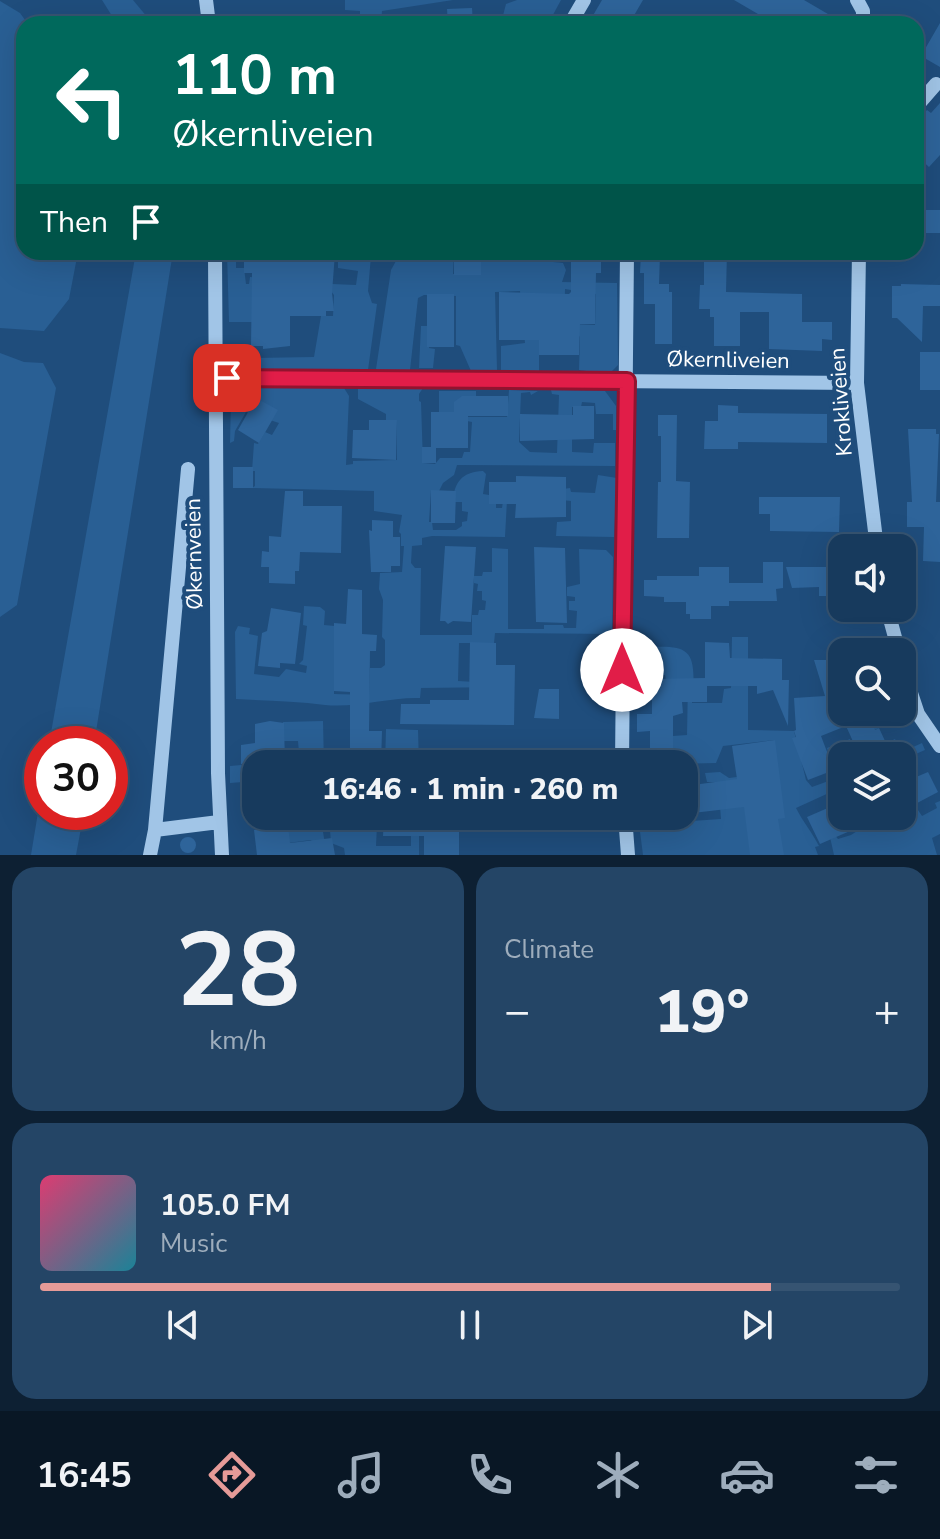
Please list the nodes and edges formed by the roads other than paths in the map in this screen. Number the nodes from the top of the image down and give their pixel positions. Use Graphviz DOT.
graph roads {
  1 [pos="936,84"];
  2 [pos="924,98"];
  3 [pos="215,260"];
  4 [pos="627,260"];
  5 [pos="859,260"];
  6 [pos="215,378"];
  7 [pos="627,381"];
  8 [pos="857,383"];
  9 [pos="188,469"];
  10 [pos="875,534"];
  11 [pos="916,708"];
  12 [pos="940,746"];
  13 [pos="622,750"];
  14 [pos="219,822"];
  15 [pos="155,830"];
  16 [pos="626,830"];
  17 [pos="150,855"];
  18 [pos="222,855"];
  19 [pos="628,855"];
  1 -- 2 [label="street"];
  3 -- 6 [label="street, Økernveien"];
  4 -- 7 [label="street"];
  5 -- 8 [label="street, Krokliveien"];
  6 -- 7 [label="street, Økernliveien"];
  6 -- 14 [label="street, Økernveien"];
  7 -- 8 [label="street, Økernliveien"];
  7 -- 13 [label="street"];
  8 -- 10 [label="street, Krokliveien"];
  9 -- 15 [label="street"];
  11 -- 12 [label="street"];
  14 -- 15 [label="street"];
  14 -- 18 [label="street, Økernveien"];
  15 -- 17 [label="street"];
  16 -- 19 [label="street"];
}
